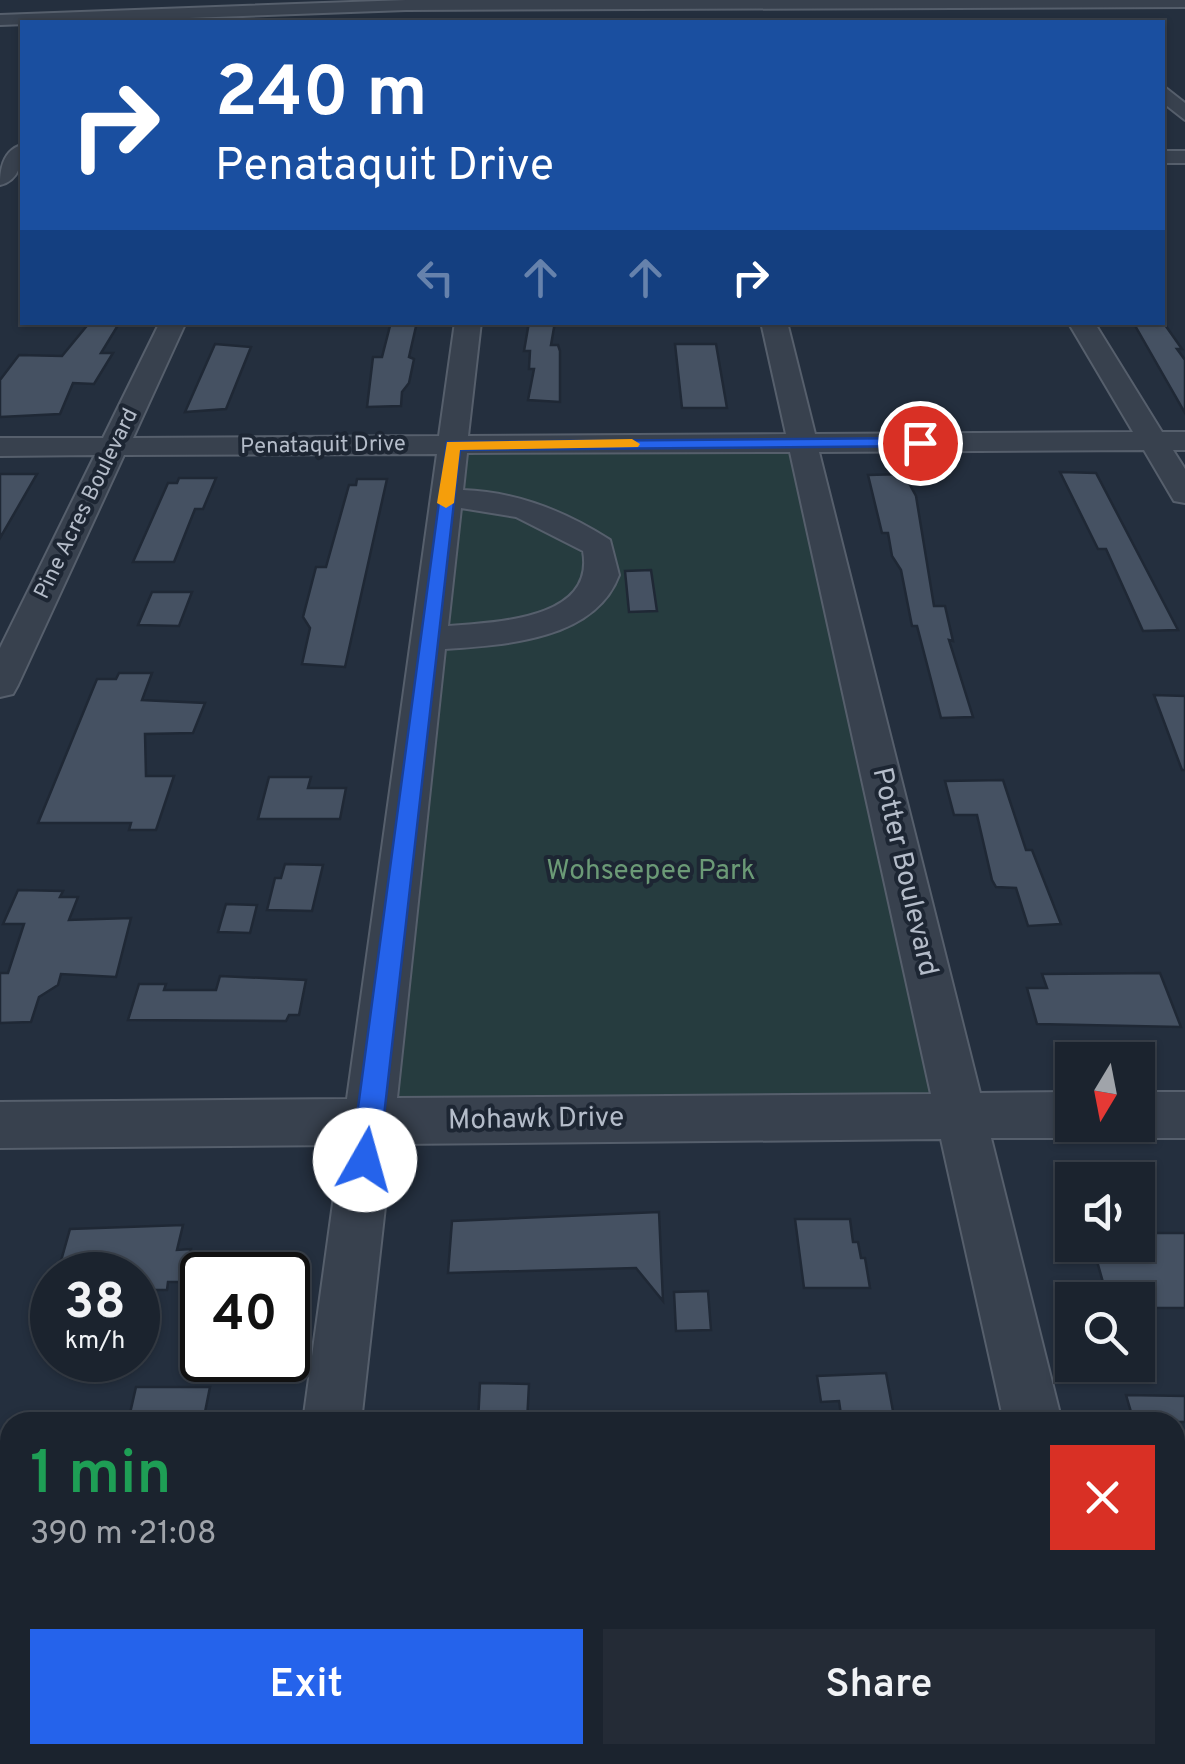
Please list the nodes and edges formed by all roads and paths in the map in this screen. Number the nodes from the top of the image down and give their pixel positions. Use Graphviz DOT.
graph roads {
  1 [pos="1078,1"];
  2 [pos="699,2"];
  3 [pos="888,2"];
  4 [pos="1185,2"];
  5 [pos="507,9"];
  6 [pos="319,10"];
  7 [pos="135,12"];
  8 [pos="0,20"];
  9 [pos="1096,20"];
  10 [pos="1165,93"];
  11 [pos="1185,114"];
  12 [pos="172,325"];
  13 [pos="468,325"];
  14 [pos="775,325"];
  15 [pos="1084,325"];
  16 [pos="1154,441"];
  17 [pos="1185,441"];
  18 [pos="804,444"];
  19 [pos="453,445"];
  20 [pos="0,447"];
  21 [pos="114,448"];
  22 [pos="1185,494"];
  23 [pos="446,499"];
  24 [pos="430,638"];
  25 [pos="0,685"];
  26 [pos="1185,1114"];
  27 [pos="1055,1115"];
  28 [pos="1155,1115"];
  29 [pos="962,1116"];
  30 [pos="370,1122"];
  31 [pos="0,1126"];
  32 [pos="333,1412"];
  33 [pos="1031,1412"];
  1 -- 3 [label="street"];
  1 -- 4 [label="street"];
  1 -- 9 [label="street"];
  2 -- 3 [label="street"];
  2 -- 5 [label="street"];
  5 -- 6 [label="street"];
  6 -- 7 [label="street"];
  7 -- 8 [label="street"];
  10 -- 11 [label="street"];
  12 -- 21 [label="street, Pine Acres Boulevard"];
  13 -- 19 [label="street"];
  14 -- 18 [label="street, Potter Boulevard"];
  15 -- 16 [label="street"];
  16 -- 17 [label="street, Penataquit Drive"];
  16 -- 18 [label="street, Penataquit Drive"];
  16 -- 22 [label="street"];
  18 -- 19 [label="street, Penataquit Drive"];
  18 -- 29 [label="street, Potter Boulevard"];
  19 -- 21 [label="street, Penataquit Drive"];
  19 -- 23 [label="street"];
  20 -- 21 [label="street, Penataquit Drive"];
  21 -- 25 [label="street, Pine Acres Boulevard"];
  23 -- 24 [label="street"];
  23 -- 24 [label="street"];
  24 -- 30 [label="street"];
  26 -- 28 [label="street"];
  27 -- 29 [label="street, Mohawk Drive"];
  29 -- 30 [label="street, Mohawk Drive"];
  29 -- 33 [label="street, Potter Boulevard"];
  30 -- 31 [label="street, Mohawk Drive"];
  30 -- 32 [label="street"];
}
